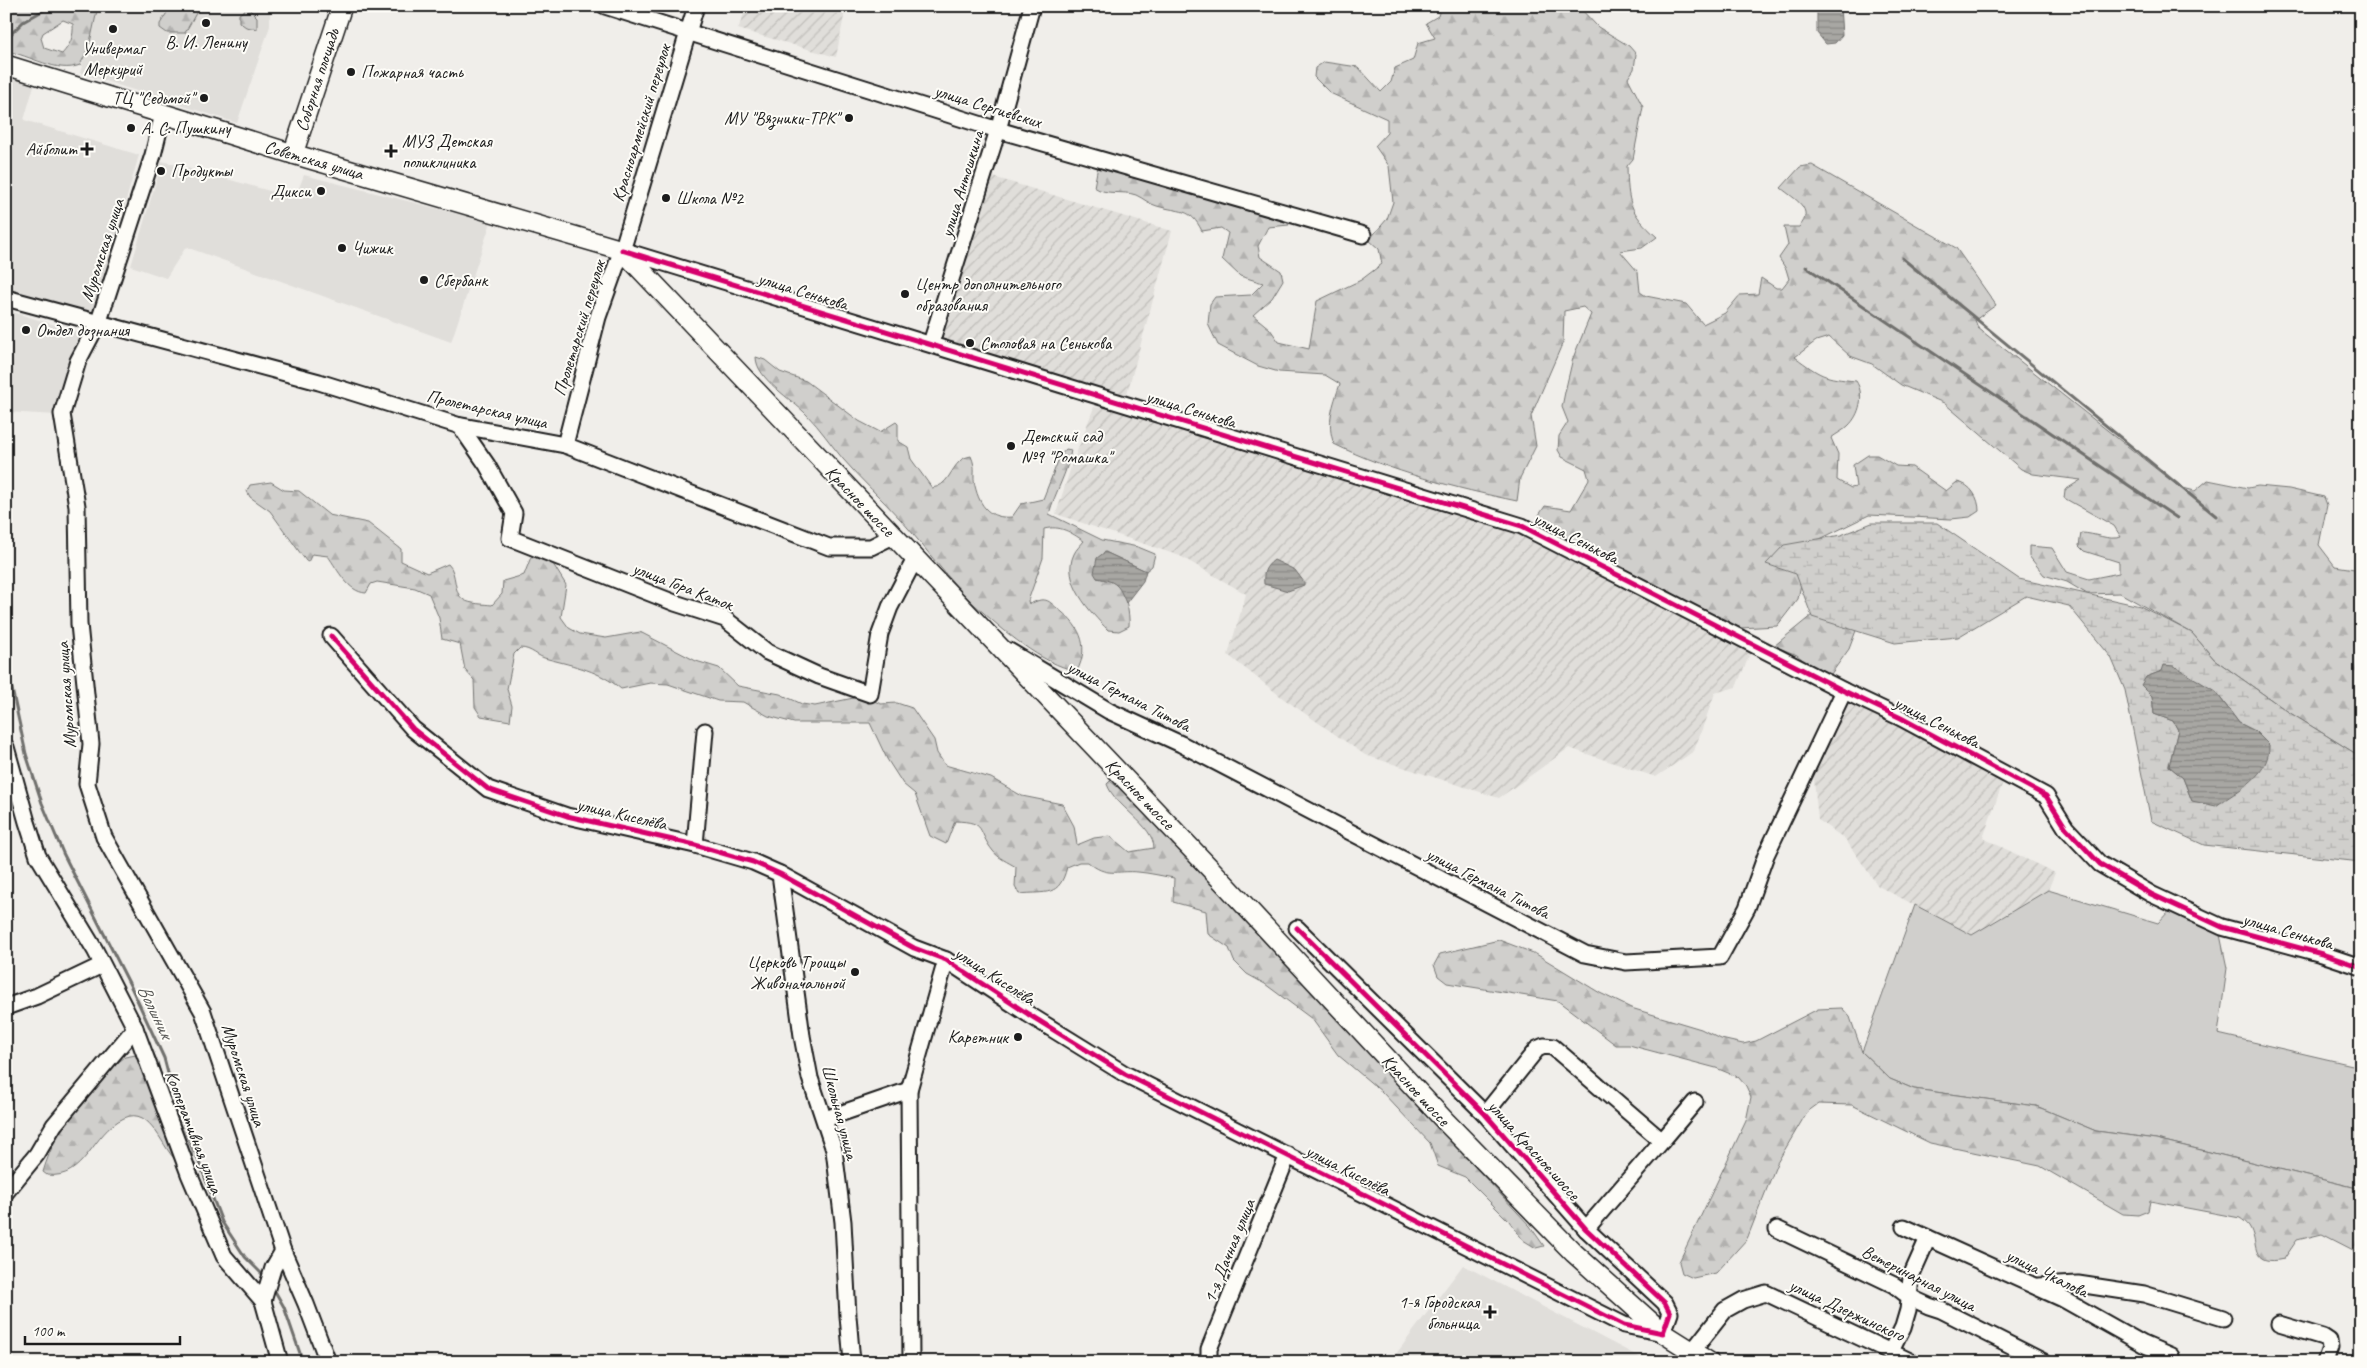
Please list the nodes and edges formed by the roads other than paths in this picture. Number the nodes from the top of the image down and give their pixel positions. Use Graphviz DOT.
graph roads {
  1 [pos="342,6"];
  2 [pos="605,6"];
  3 [pos="696,6"];
  4 [pos="1032,6"];
  5 [pos="688,33"];
  6 [pos="6,65"];
  7 [pos="163,114"];
  8 [pos="998,130"];
  9 [pos="293,154"];
  10 [pos="1363,235"];
  11 [pos="622,250"];
  12 [pos="672,265"];
  13 [pos="655,285"];
  14 [pos="6,298"];
  15 [pos="99,321"];
  16 [pos="931,344"];
  17 [pos="460,426"];
  18 [pos="565,445"];
  19 [pos="893,536"];
  20 [pos="915,559"];
  21 [pos="331,636"];
  22 [pos="995,643"];
  23 [pos="1844,691"];
  24 [pos="705,731"];
  25 [pos="6,746"];
  26 [pos="695,845"];
  27 [pos="780,874"];
  28 [pos="1297,928"];
  29 [pos="946,960"];
  30 [pos="102,965"];
  31 [pos="2361,967"];
  32 [pos="6,1007"];
  33 [pos="135,1028"];
  34 [pos="909,1090"];
  35 [pos="1695,1102"];
  36 [pos="1485,1114"];
  37 [pos="825,1119"];
  38 [pos="1662,1141"];
  39 [pos="1288,1155"];
  40 [pos="6,1192"];
  41 [pos="1904,1227"];
  42 [pos="1586,1229"];
  43 [pos="1777,1229"];
  44 [pos="1928,1238"];
  45 [pos="283,1252"];
  46 [pos="2034,1287"];
  47 [pos="1909,1298"];
  48 [pos="263,1302"];
  49 [pos="2223,1318"];
  50 [pos="2279,1324"];
  51 [pos="1663,1333"];
  52 [pos="1891,1351"];
  53 [pos="2171,1356"];
  54 [pos="1688,1357"];
  55 [pos="280,1362"];
  56 [pos="328,1362"];
  57 [pos="852,1362"];
  58 [pos="911,1362"];
  59 [pos="1209,1362"];
  60 [pos="1709,1362"];
  61 [pos="1912,1362"];
  62 [pos="2044,1362"];
  63 [pos="2325,1362"];
  1 -- 9 [label="main road, Соборная площадь"];
  2 -- 5 [label="street, улица Сергиевских"];
  3 -- 5 [label="street, Красноармейский переулок"];
  4 -- 8 [label="street, улица Антошкина"];
  5 -- 8 [label="street, улица Сергиевских"];
  5 -- 11 [label="street, Красноармейский переулок"];
  6 -- 7 [label="main road, Советская улица"];
  7 -- 9 [label="main road, Советская улица"];
  7 -- 15 [label="street, Муромская улица"];
  8 -- 10 [label="street, улица Сергиевских"];
  8 -- 16 [label="street, улица Антошкина"];
  9 -- 11 [label="main road, Советская улица"];
  11 -- 12 [label="street, улица Сенькова"];
  11 -- 13 [label="main road, Красное шоссе"];
  11 -- 18 [label="street, Пролетарский переулок"];
  12 -- 13 [label="street"];
  12 -- 16 [label="street, улица Сенькова"];
  13 -- 19 [label="main road, Красное шоссе"];
  14 -- 15 [label="street, Пролетарская улица"];
  15 -- 17 [label="street, Пролетарская улица"];
  15 -- 45 [label="street, Муромская улица"];
  16 -- 23 [label="street, улица Сенькова"];
  17 -- 18 [label="street, Пролетарская улица"];
  17 -- 20 [label="street, улица Гора Каток"];
  18 -- 19 [label="street, Пролетарская улица"];
  19 -- 20 [label="main road, Красное шоссе"];
  20 -- 22 [label="main road, Красное шоссе"];
  21 -- 26 [label="street, улица Киселёва"];
  22 -- 23 [label="street, улица Германа Титова"];
  22 -- 51 [label="main road, Красное шоссе"];
  23 -- 31 [label="street, улица Сенькова"];
  24 -- 26 [label="street"];
  25 -- 30 [label="street, Кооперативная улица"];
  26 -- 27 [label="street, улица Киселёва"];
  27 -- 29 [label="street, улица Киселёва"];
  27 -- 37 [label="street, Школьная улица"];
  28 -- 36 [label="street, улица Красное шоссе"];
  29 -- 34 [label="street"];
  29 -- 39 [label="street, улица Киселёва"];
  30 -- 32 [label="street"];
  30 -- 33 [label="street, Кооперативная улица"];
  33 -- 40 [label="street"];
  33 -- 48 [label="street, Кооперативная улица"];
  34 -- 37 [label="street"];
  34 -- 58 [label="street"];
  35 -- 38 [label="street"];
  36 -- 38 [label="street, улица Красное шоссе"];
  36 -- 42 [label="street, улица Красное шоссе"];
  37 -- 57 [label="street, Школьная улица"];
  38 -- 42 [label="street, улица Красное шоссе"];
  39 -- 51 [label="street, улица Киселёва"];
  39 -- 59 [label="street, 1-я Дачная улица"];
  41 -- 44 [label="street, улица Чкалова"];
  42 -- 51 [label="street, улица Красное шоссе"];
  43 -- 47 [label="street, Ветеринарная улица"];
  44 -- 46 [label="street, улица Чкалова"];
  44 -- 47 [label="street"];
  45 -- 48 [label="street"];
  45 -- 56 [label="street, Муромская улица"];
  46 -- 49 [label="street"];
  46 -- 53 [label="street, улица Чкалова"];
  47 -- 52 [label="street"];
  47 -- 62 [label="street, Ветеринарная улица"];
  48 -- 55 [label="street, Кооперативная улица"];
  50 -- 63 [label="street"];
  51 -- 54 [label="main road, Красное шоссе"];
  52 -- 54 [label="street, улица Дзержинского"];
  52 -- 61 [label="street, улица Дзержинского"];
  54 -- 60 [label="main road, Красное шоссе"];
}
